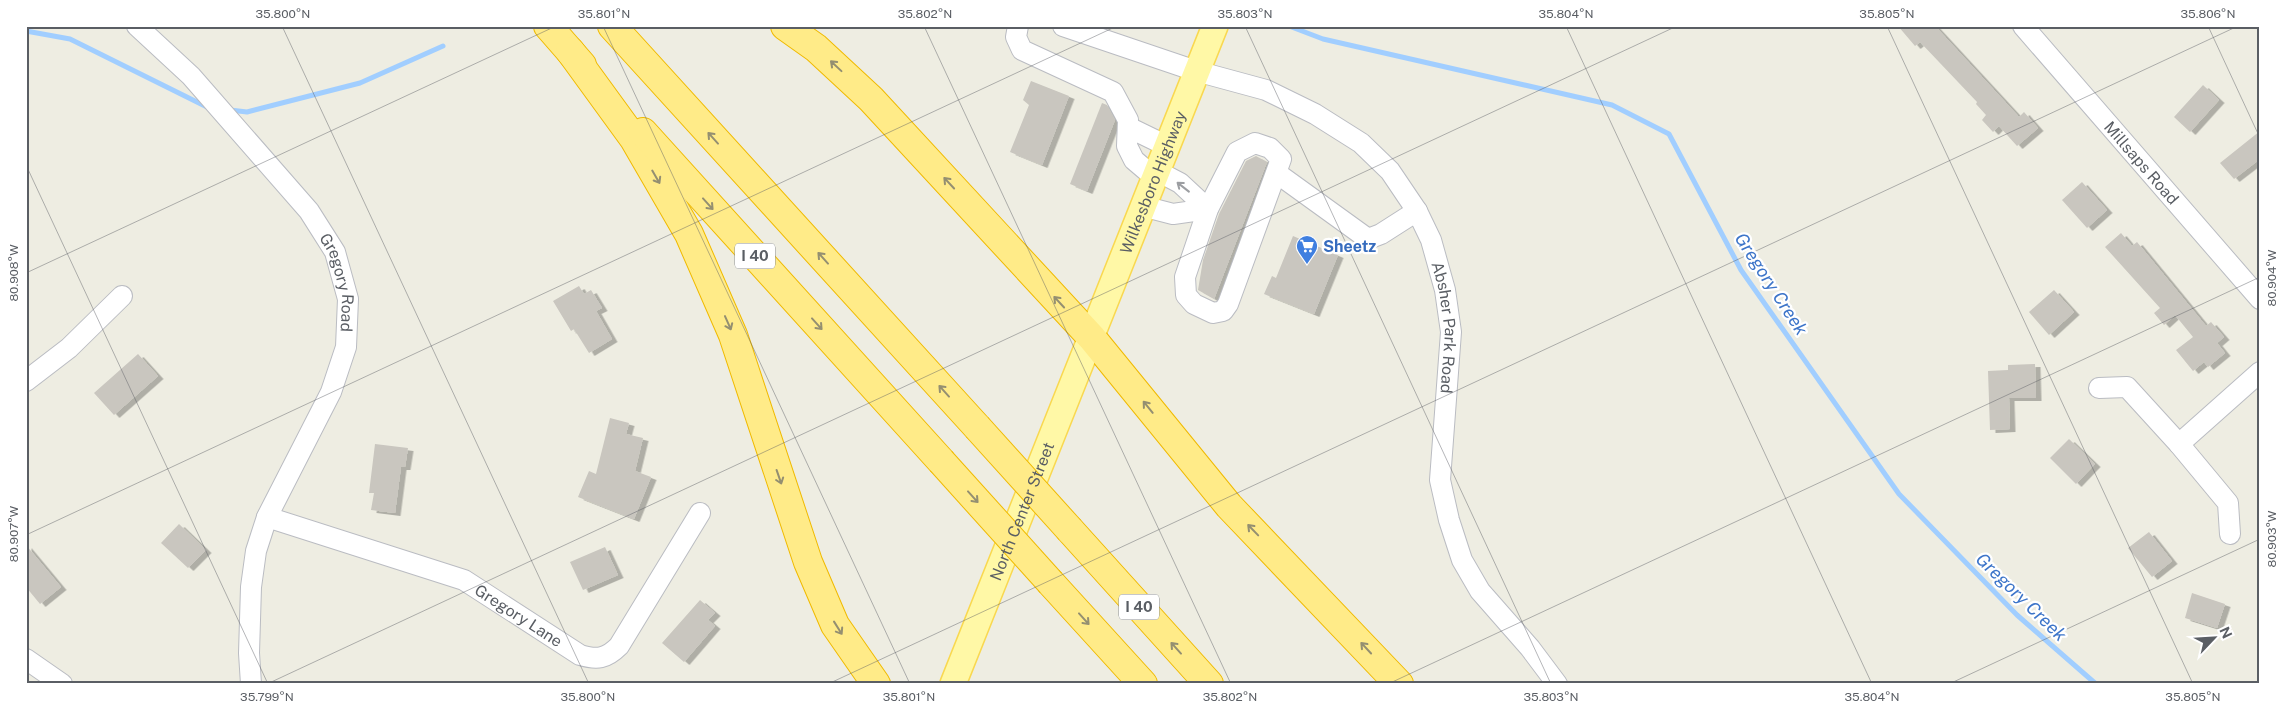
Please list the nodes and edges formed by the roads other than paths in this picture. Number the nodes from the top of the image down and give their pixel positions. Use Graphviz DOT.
graph roads {
  1 [pos="137,26"];
  2 [pos="548,26"];
  3 [pos="612,26"];
  4 [pos="785,26"];
  5 [pos="1018,26"];
  6 [pos="1063,26"];
  7 [pos="1215,26"];
  8 [pos="2023,26"];
  9 [pos="570,51"];
  10 [pos="1196,71"];
  11 [pos="1128,127"];
  12 [pos="1167,146"];
  13 [pos="1156,174"];
  14 [pos="1278,174"];
  15 [pos="1142,206"];
  16 [pos="1208,209"];
  17 [pos="1417,211"];
  18 [pos="122,296"];
  19 [pos="2260,299"];
  20 [pos="1092,338"];
  21 [pos="2260,372"];
  22 [pos="26,381"];
  23 [pos="2099,388"];
  24 [pos="2180,444"];
  25 [pos="700,513"];
  26 [pos="267,518"];
  27 [pos="2230,534"];
  28 [pos="26,659"];
  29 [pos="62,684"];
  30 [pos="251,684"];
  31 [pos="876,684"];
  32 [pos="952,684"];
  33 [pos="1142,684"];
  34 [pos="1209,684"];
  35 [pos="1398,684"];
  36 [pos="1557,684"];
  1 -- 26 [label="street, Gregory Road"];
  2 -- 9 [label="highway, I 40"];
  34 -- 3 [label="highway, I 40, one-way, bridge"];
  20 -- 4 [label="highway, one-way"];
  5 -- 11 [label="street"];
  6 -- 10 [label="street, Absher Park Road"];
  7 -- 10 [label="main road, Wilkesboro Highway"];
  8 -- 19 [label="street, Millsaps Road"];
  9 -- 31 [label="highway, one-way"];
  9 -- 33 [label="highway, I 40, one-way, bridge"];
  10 -- 12 [label="main road, Wilkesboro Highway"];
  10 -- 17 [label="street, Absher Park Road"];
  11 -- 12 [label="street"];
  11 -- 13 [label="street"];
  12 -- 13 [label="main road, Wilkesboro Highway"];
  13 -- 15 [label="main road, Wilkesboro Highway"];
  16 -- 13 [label="street, one-way"];
  14 -- 16 [label="street"];
  14 -- 16 [label="street"];
  14 -- 17 [label="street"];
  15 -- 16 [label="street"];
  15 -- 20 [label="main road, Wilkesboro Highway"];
  17 -- 36 [label="street, Absher Park Road"];
  18 -- 22 [label="street"];
  20 -- 32 [label="main road, North Center Street"];
  35 -- 20 [label="highway, one-way"];
  21 -- 24 [label="street"];
  23 -- 24 [label="street"];
  24 -- 27 [label="street"];
  25 -- 26 [label="street, Gregory Lane"];
  26 -- 30 [label="street, Gregory Road"];
  28 -- 29 [label="street"];
}
